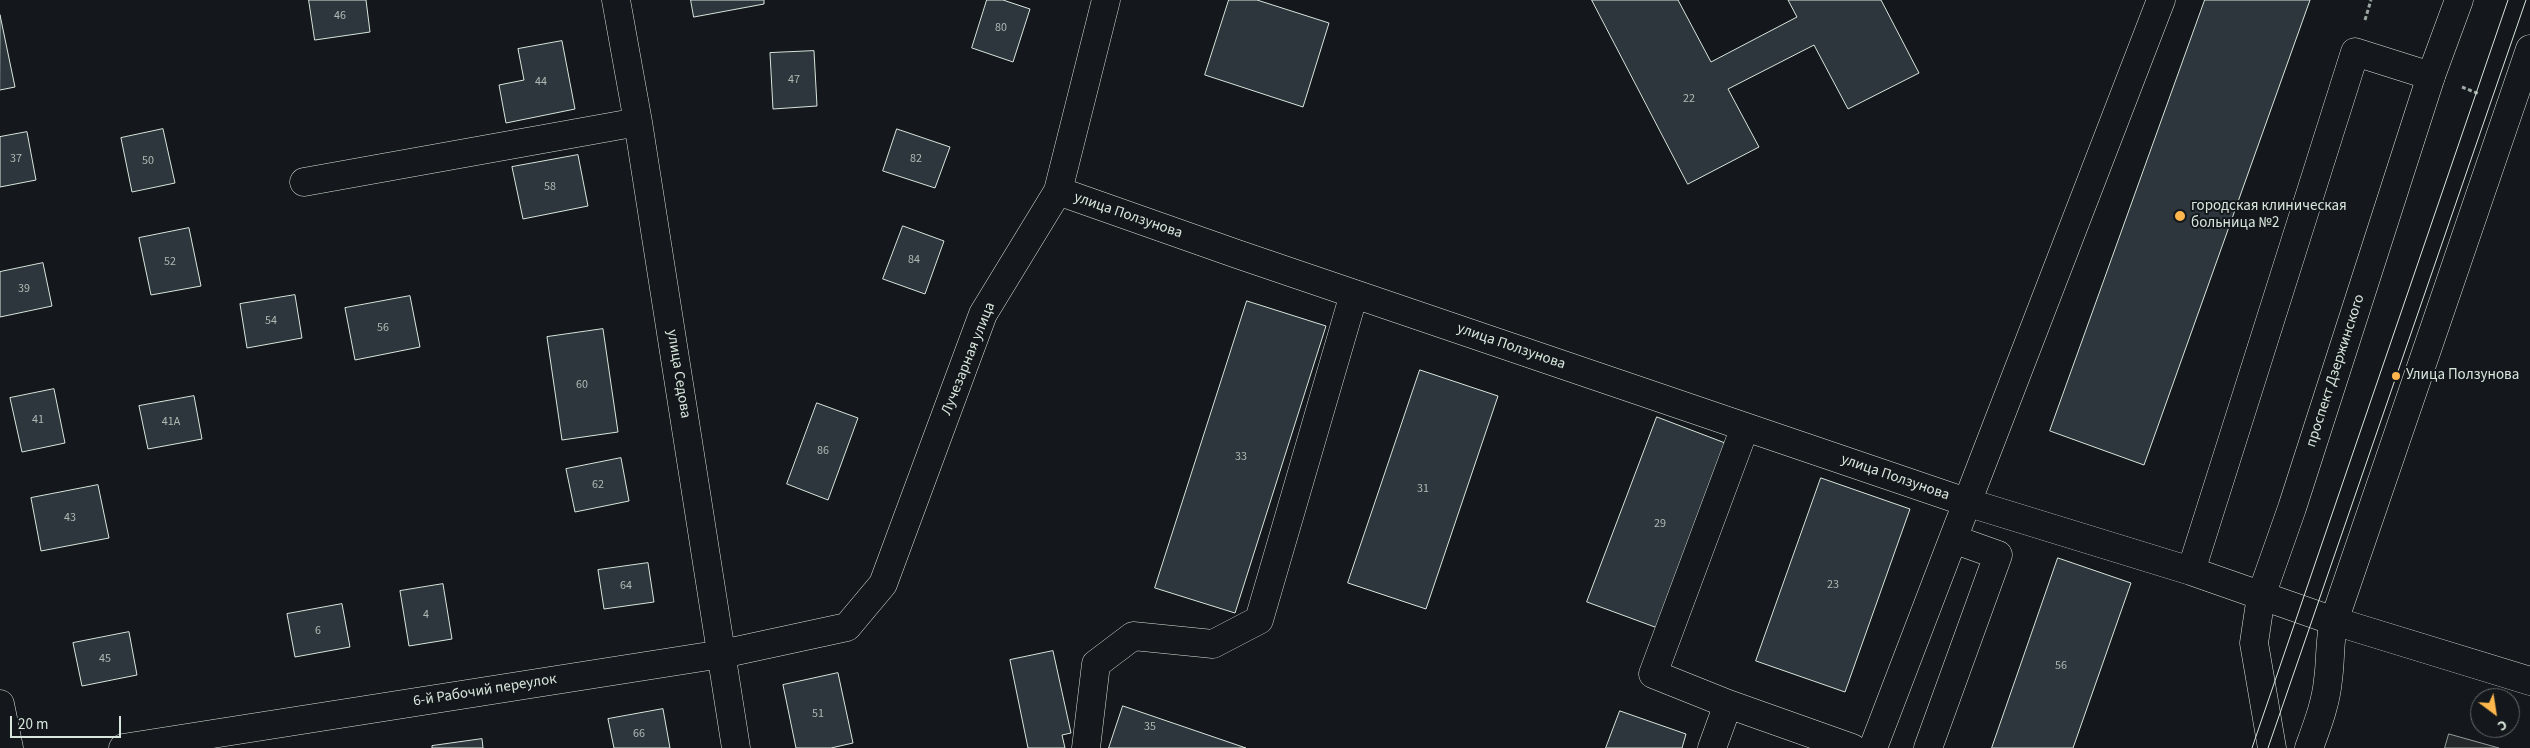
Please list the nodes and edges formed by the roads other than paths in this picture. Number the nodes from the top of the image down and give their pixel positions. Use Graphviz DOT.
graph roads {
  1 [pos="616,0"];
  2 [pos="1106,0"];
  3 [pos="2161,0"];
  4 [pos="2459,0"];
  5 [pos="2530,49"];
  6 [pos="2431,76"];
  7 [pos="638,122"];
  8 [pos="304,182"];
  9 [pos="1058,191"];
  10 [pos="1354,294"];
  11 [pos="1745,427"];
  12 [pos="1966,502"];
  13 [pos="1953,539"];
  14 [pos="2191,570"];
  15 [pos="2261,596"];
  16 [pos="2334,621"];
  17 [pos="847,627"];
  18 [pos="722,654"];
  19 [pos="2530,682"];
  20 [pos="0,704"];
  21 [pos="1728,704"];
  22 [pos="9,748"];
  23 [pos="123,748"];
  24 [pos="736,748"];
  25 [pos="1086,748"];
  26 [pos="1712,748"];
  27 [pos="1852,748"];
  28 [pos="1873,748"];
  29 [pos="1928,748"];
  30 [pos="2272,748"];
  31 [pos="2309,748"];
  1 -- 7 [label="street, улица Седова"];
  2 -- 9 [label="street, Лучезарная улица"];
  3 -- 12 [label="street"];
  4 -- 6 [label="street, проспект Дзержинского"];
  5 -- 16 [label="street"];
  6 -- 14 [label="street"];
  6 -- 15 [label="street, проспект Дзержинского"];
  7 -- 8 [label="street"];
  7 -- 18 [label="street, улица Седова"];
  9 -- 10 [label="street, улица Ползунова"];
  9 -- 17 [label="street, Лучезарная улица"];
  10 -- 11 [label="street, улица Ползунова"];
  10 -- 25 [label="street"];
  11 -- 12 [label="street, улица Ползунова"];
  11 -- 21 [label="street"];
  12 -- 13 [label="street"];
  12 -- 14 [label="street, улица Ползунова"];
  13 -- 28 [label="street"];
  13 -- 29 [label="street"];
  14 -- 15 [label="street, улица Ползунова"];
  15 -- 16 [label="street, улица Ползунова"];
  15 -- 30 [label="street, проспект Дзержинского"];
  16 -- 19 [label="street, улица Ползунова"];
  16 -- 31 [label="street"];
  17 -- 18 [label="street, 6-й Рабочий переулок"];
  18 -- 23 [label="street, 6-й Рабочий переулок"];
  18 -- 24 [label="street, улица Седова"];
  20 -- 22 [label="street"];
  21 -- 26 [label="street"];
  21 -- 27 [label="street"];
}
